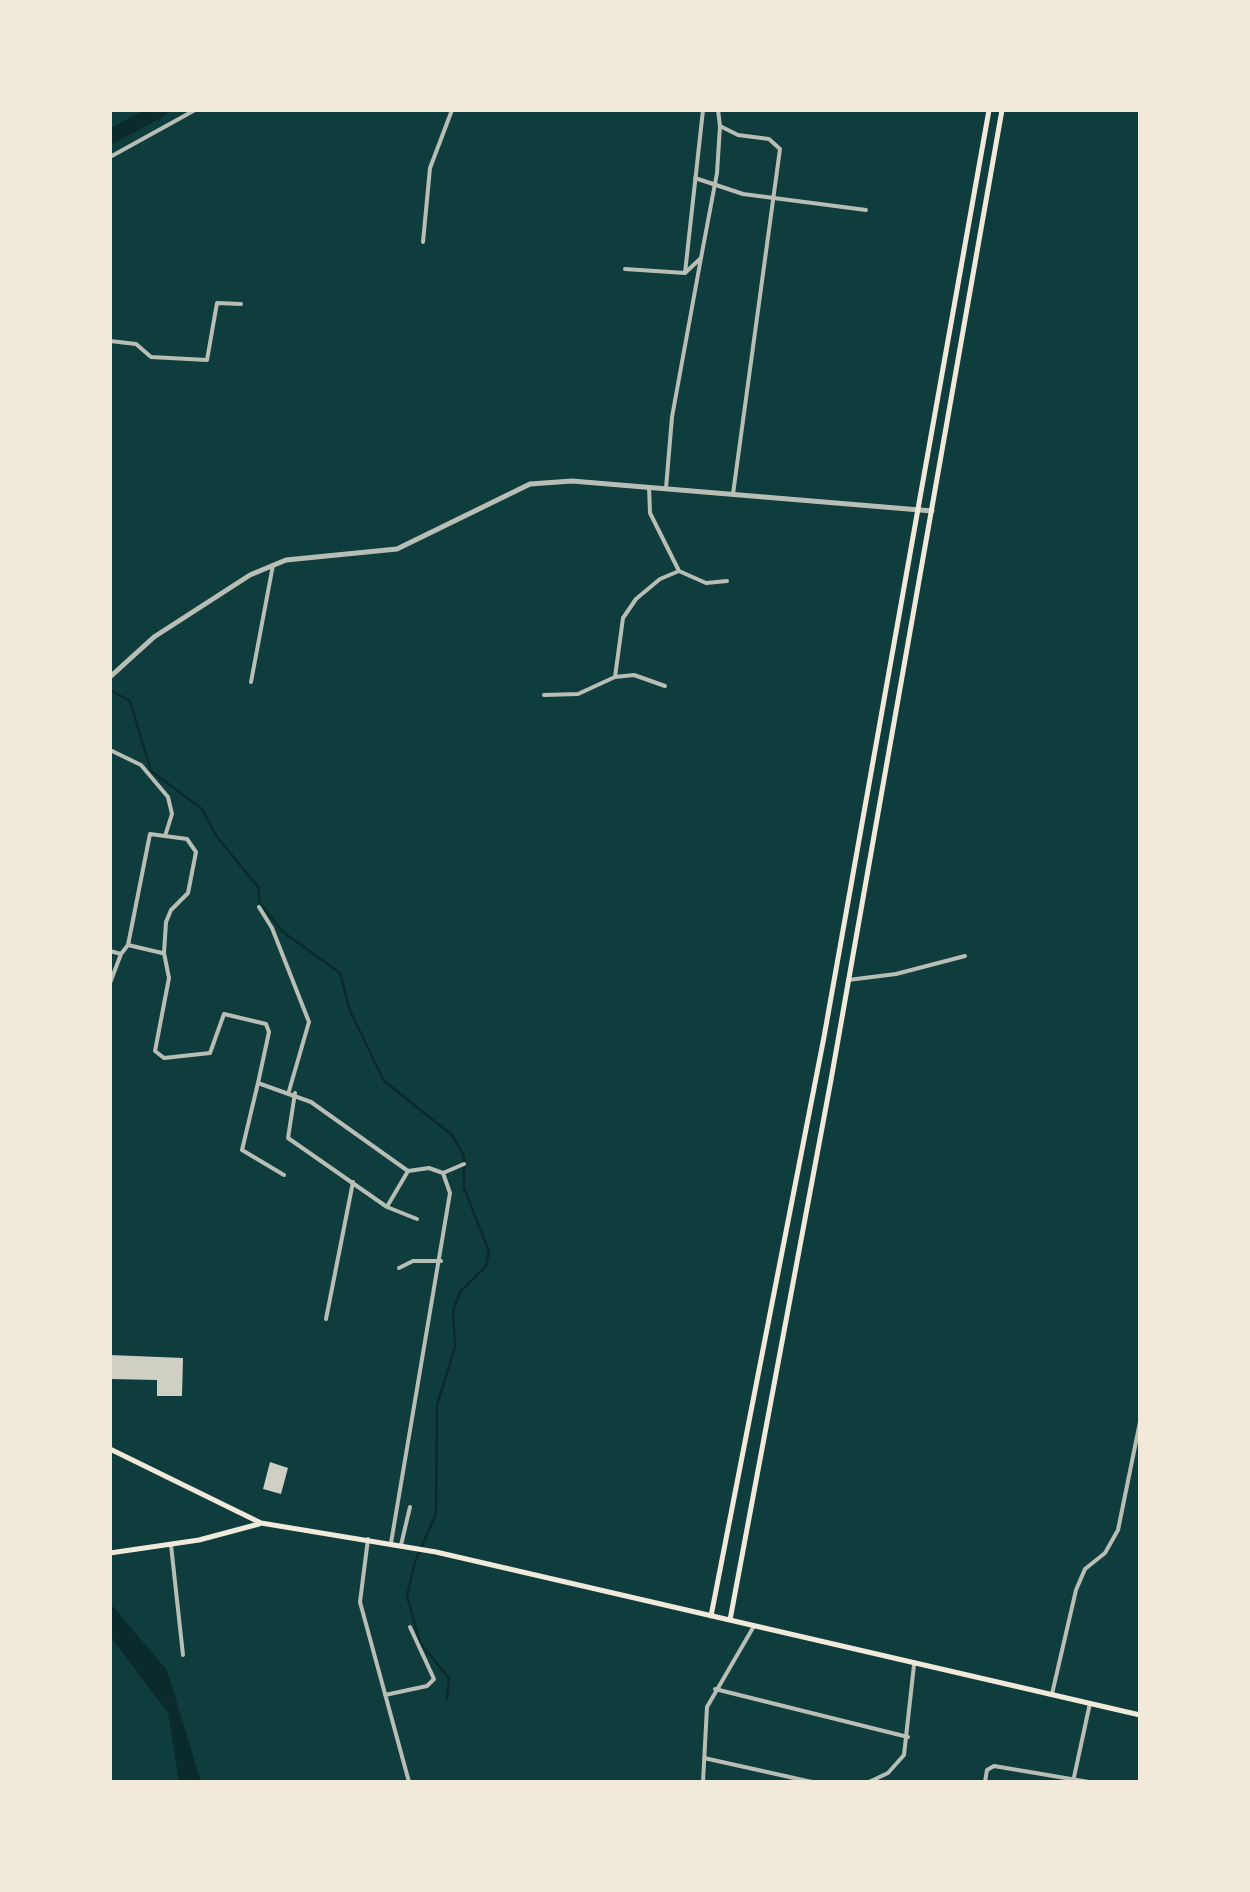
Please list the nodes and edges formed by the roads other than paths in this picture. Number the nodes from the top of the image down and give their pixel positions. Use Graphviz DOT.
graph roads {
  1 [pos="195,110"];
  2 [pos="452,110"];
  3 [pos="703,110"];
  4 [pos="718,110"];
  5 [pos="989,110"];
  6 [pos="1002,110"];
  7 [pos="720,126"];
  8 [pos="984,140"];
  9 [pos="997,140"];
  10 [pos="110,157"];
  11 [pos="694,178"];
  12 [pos="714,185"];
  13 [pos="776,196"];
  14 [pos="866,210"];
  15 [pos="423,242"];
  16 [pos="701,258"];
  17 [pos="625,268"];
  18 [pos="686,272"];
  19 [pos="242,304"];
  20 [pos="110,341"];
  21 [pos="649,487"];
  22 [pos="666,488"];
  23 [pos="733,494"];
  24 [pos="918,509"];
  25 [pos="932,511"];
  26 [pos="273,565"];
  27 [pos="680,572"];
  28 [pos="727,581"];
  29 [pos="110,677"];
  30 [pos="615,677"];
  31 [pos="251,682"];
  32 [pos="665,686"];
  33 [pos="544,695"];
  34 [pos="110,750"];
  35 [pos="166,833"];
  36 [pos="259,906"];
  37 [pos="128,945"];
  38 [pos="110,950"];
  39 [pos="122,954"];
  40 [pos="164,954"];
  41 [pos="965,956"];
  42 [pos="848,980"];
  43 [pos="110,982"];
  44 [pos="824,1038"];
  45 [pos="838,1039"];
  46 [pos="258,1083"];
  47 [pos="292,1092"];
  48 [pos="464,1164"];
  49 [pos="408,1170"];
  50 [pos="443,1173"];
  51 [pos="284,1175"];
  52 [pos="353,1182"];
  53 [pos="387,1206"];
  54 [pos="418,1219"];
  55 [pos="441,1261"];
  56 [pos="399,1268"];
  57 [pos="326,1319"];
  58 [pos="1140,1422"];
  59 [pos="110,1448"];
  60 [pos="410,1507"];
  61 [pos="261,1524"];
  62 [pos="368,1539"];
  63 [pos="391,1544"];
  64 [pos="171,1545"];
  65 [pos="401,1545"];
  66 [pos="110,1553"];
  67 [pos="711,1616"];
  68 [pos="730,1620"];
  69 [pos="754,1626"];
  70 [pos="410,1627"];
  71 [pos="184,1654"];
  72 [pos="914,1665"];
  73 [pos="715,1689"];
  74 [pos="1052,1694"];
  75 [pos="385,1695"];
  76 [pos="1090,1704"];
  77 [pos="1140,1715"];
  78 [pos="908,1737"];
  79 [pos="704,1758"];
  80 [pos="1073,1780"];
  81 [pos="409,1782"];
  82 [pos="703,1782"];
  83 [pos="812,1782"];
  84 [pos="868,1782"];
  85 [pos="986,1782"];
  86 [pos="1089,1782"];
  1 -- 10 [label="street"];
  2 -- 15 [label="street"];
  3 -- 11 [label="street"];
  4 -- 7 [label="street"];
  5 -- 8 [label="main road"];
  6 -- 9 [label="main road"];
  7 -- 12 [label="street"];
  7 -- 13 [label="street"];
  8 -- 9 [label="main road"];
  8 -- 24 [label="main road"];
  9 -- 25 [label="main road"];
  11 -- 12 [label="street"];
  11 -- 18 [label="street"];
  12 -- 13 [label="street"];
  12 -- 16 [label="street"];
  13 -- 14 [label="street"];
  13 -- 23 [label="street"];
  16 -- 18 [label="street"];
  16 -- 22 [label="street"];
  17 -- 18 [label="street"];
  19 -- 20 [label="street"];
  21 -- 22 [label="street"];
  21 -- 26 [label="street"];
  21 -- 27 [label="street"];
  22 -- 23 [label="street"];
  23 -- 24 [label="street"];
  24 -- 25 [label="street"];
  24 -- 44 [label="main road"];
  25 -- 42 [label="main road"];
  26 -- 29 [label="street"];
  26 -- 31 [label="street"];
  27 -- 28 [label="street"];
  27 -- 30 [label="street"];
  30 -- 32 [label="street"];
  30 -- 33 [label="street"];
  34 -- 35 [label="street"];
  35 -- 37 [label="street"];
  35 -- 40 [label="street"];
  36 -- 47 [label="street"];
  37 -- 39 [label="street"];
  37 -- 40 [label="street"];
  38 -- 39 [label="street"];
  39 -- 43 [label="street"];
  40 -- 46 [label="street"];
  41 -- 42 [label="street"];
  42 -- 45 [label="main road"];
  44 -- 45 [label="main road"];
  44 -- 67 [label="main road"];
  45 -- 68 [label="main road"];
  46 -- 47 [label="street"];
  46 -- 51 [label="street"];
  47 -- 49 [label="street"];
  47 -- 52 [label="street"];
  48 -- 50 [label="street"];
  49 -- 50 [label="street"];
  49 -- 53 [label="street"];
  50 -- 55 [label="street"];
  52 -- 53 [label="street"];
  52 -- 57 [label="street"];
  53 -- 54 [label="street"];
  55 -- 56 [label="street"];
  55 -- 63 [label="street"];
  58 -- 74 [label="street"];
  59 -- 61 [label="main road"];
  60 -- 65 [label="street"];
  61 -- 62 [label="main road"];
  61 -- 64 [label="main road"];
  62 -- 63 [label="main road"];
  62 -- 75 [label="street"];
  63 -- 65 [label="main road"];
  64 -- 66 [label="main road"];
  64 -- 71 [label="street"];
  65 -- 67 [label="main road"];
  67 -- 68 [label="main road"];
  68 -- 69 [label="main road"];
  69 -- 72 [label="main road"];
  69 -- 73 [label="street"];
  70 -- 75 [label="street"];
  72 -- 74 [label="main road"];
  72 -- 78 [label="street"];
  73 -- 78 [label="street"];
  73 -- 79 [label="street"];
  74 -- 76 [label="main road"];
  75 -- 81 [label="street"];
  76 -- 77 [label="main road"];
  76 -- 80 [label="street"];
  78 -- 84 [label="street"];
  79 -- 82 [label="street"];
  79 -- 83 [label="street"];
  80 -- 85 [label="street"];
  80 -- 86 [label="street"];
}
